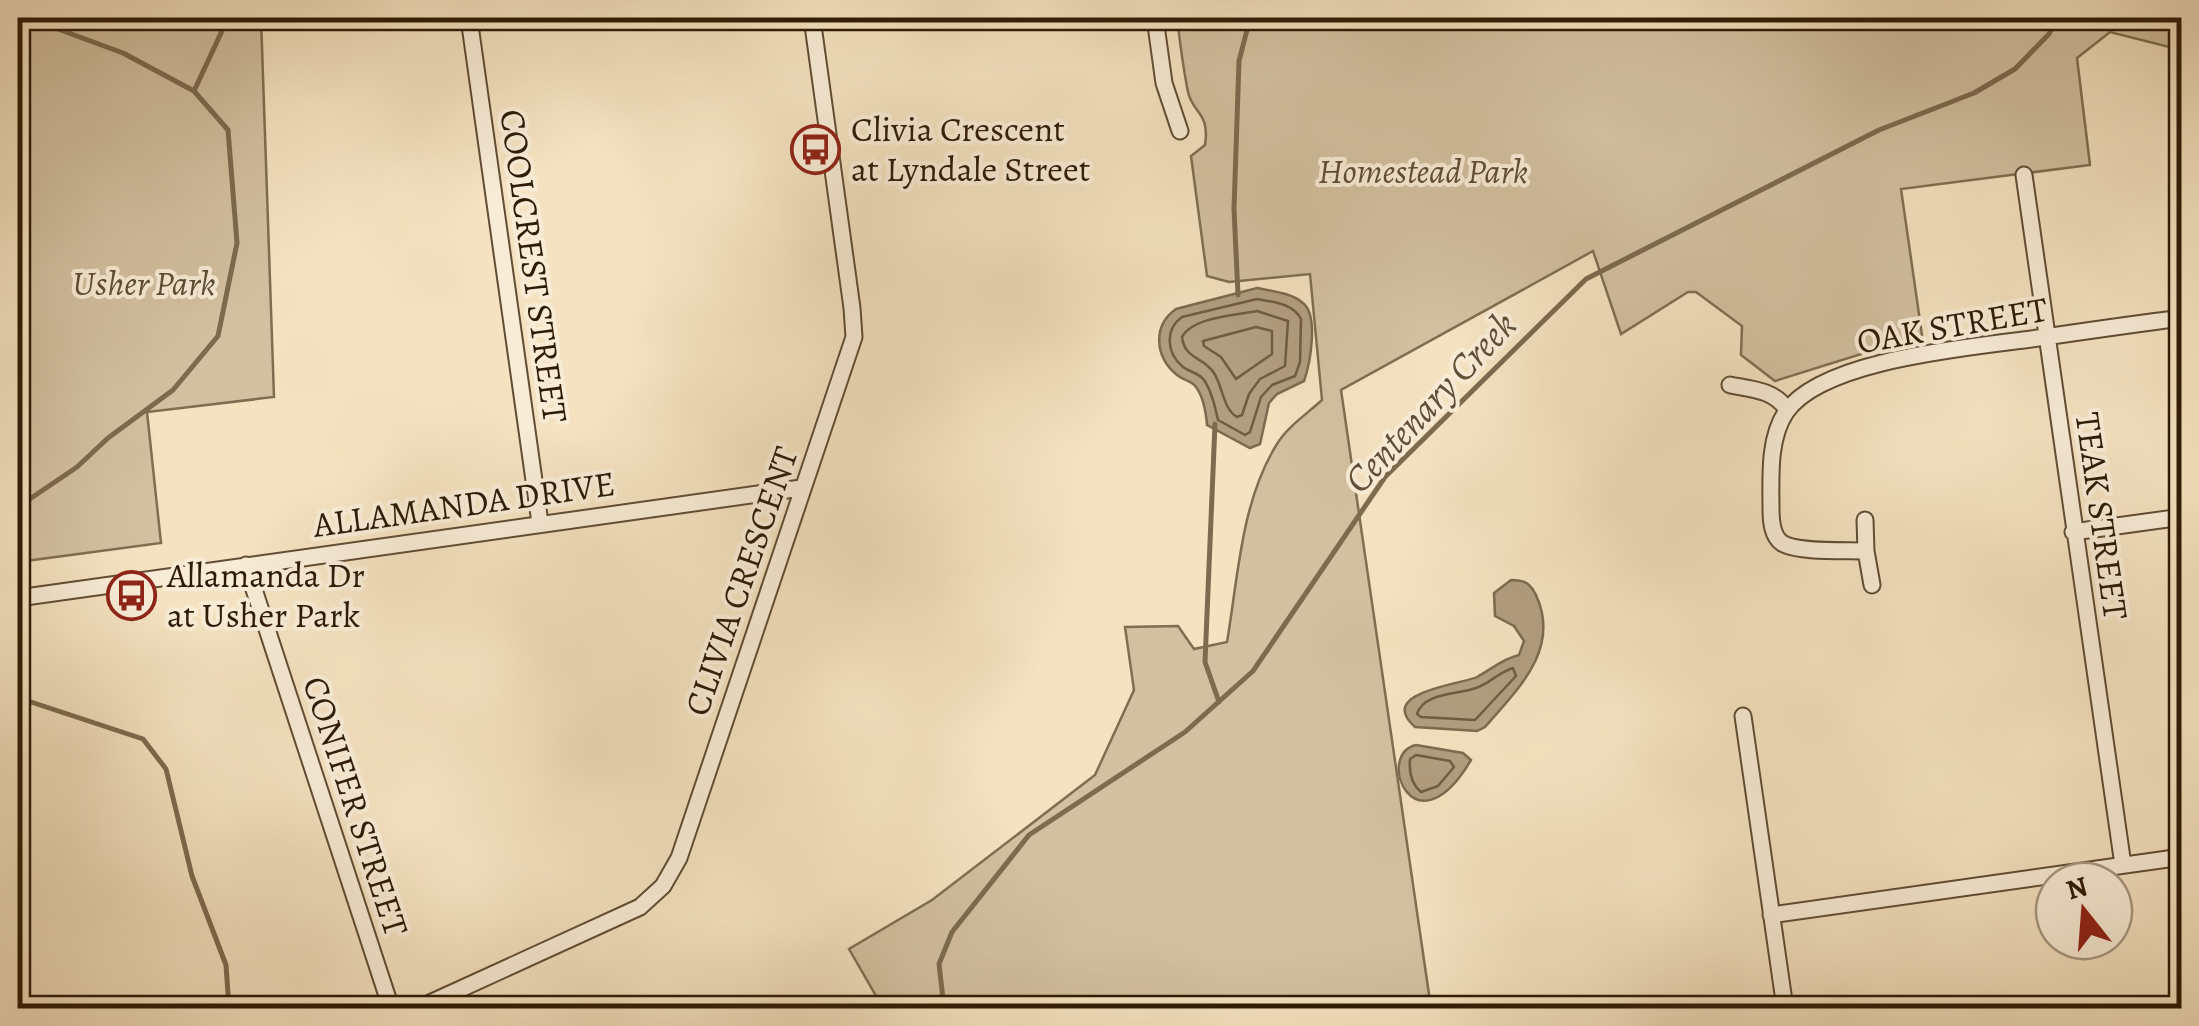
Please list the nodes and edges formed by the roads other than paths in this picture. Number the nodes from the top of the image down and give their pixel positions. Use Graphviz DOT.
graph roads {
  1 [pos="469,18"];
  2 [pos="812,18"];
  3 [pos="1155,18"];
  4 [pos="1180,132"];
  5 [pos="2024,175"];
  6 [pos="2182,318"];
  7 [pos="2047,337"];
  8 [pos="1730,385"];
  9 [pos="1787,410"];
  10 [pos="801,488"];
  11 [pos="2182,516"];
  12 [pos="1865,520"];
  13 [pos="540,522"];
  14 [pos="2073,532"];
  15 [pos="1866,551"];
  16 [pos="246,565"];
  17 [pos="1872,585"];
  18 [pos="18,598"];
  19 [pos="1743,716"];
  20 [pos="2182,857"];
  21 [pos="2122,861"];
  22 [pos="2134,864"];
  23 [pos="2034,877"];
  24 [pos="1771,914"];
  25 [pos="391,1008"];
  26 [pos="419,1008"];
  27 [pos="1785,1008"];
  1 -- 13 [label="street, COOLCREST STREET"];
  2 -- 10 [label="street, CLIVIA CRESCENT"];
  3 -- 4 [label="street"];
  5 -- 7 [label="street, TEAK STREET"];
  6 -- 7 [label="street, OAK STREET"];
  7 -- 9 [label="street, OAK STREET"];
  7 -- 14 [label="street, TEAK STREET"];
  8 -- 9 [label="street"];
  9 -- 15 [label="street"];
  10 -- 13 [label="street, ALLAMANDA DRIVE"];
  10 -- 26 [label="street, CLIVIA CRESCENT"];
  11 -- 14 [label="street"];
  12 -- 15 [label="street"];
  13 -- 16 [label="street, ALLAMANDA DRIVE"];
  14 -- 21 [label="street, TEAK STREET"];
  15 -- 17 [label="street"];
  16 -- 18 [label="street, ALLAMANDA DRIVE"];
  16 -- 25 [label="street, CONIFER STREET"];
  19 -- 24 [label="street"];
  20 -- 22 [label="street"];
  23 -- 24 [label="street"];
  24 -- 27 [label="street"];
}
